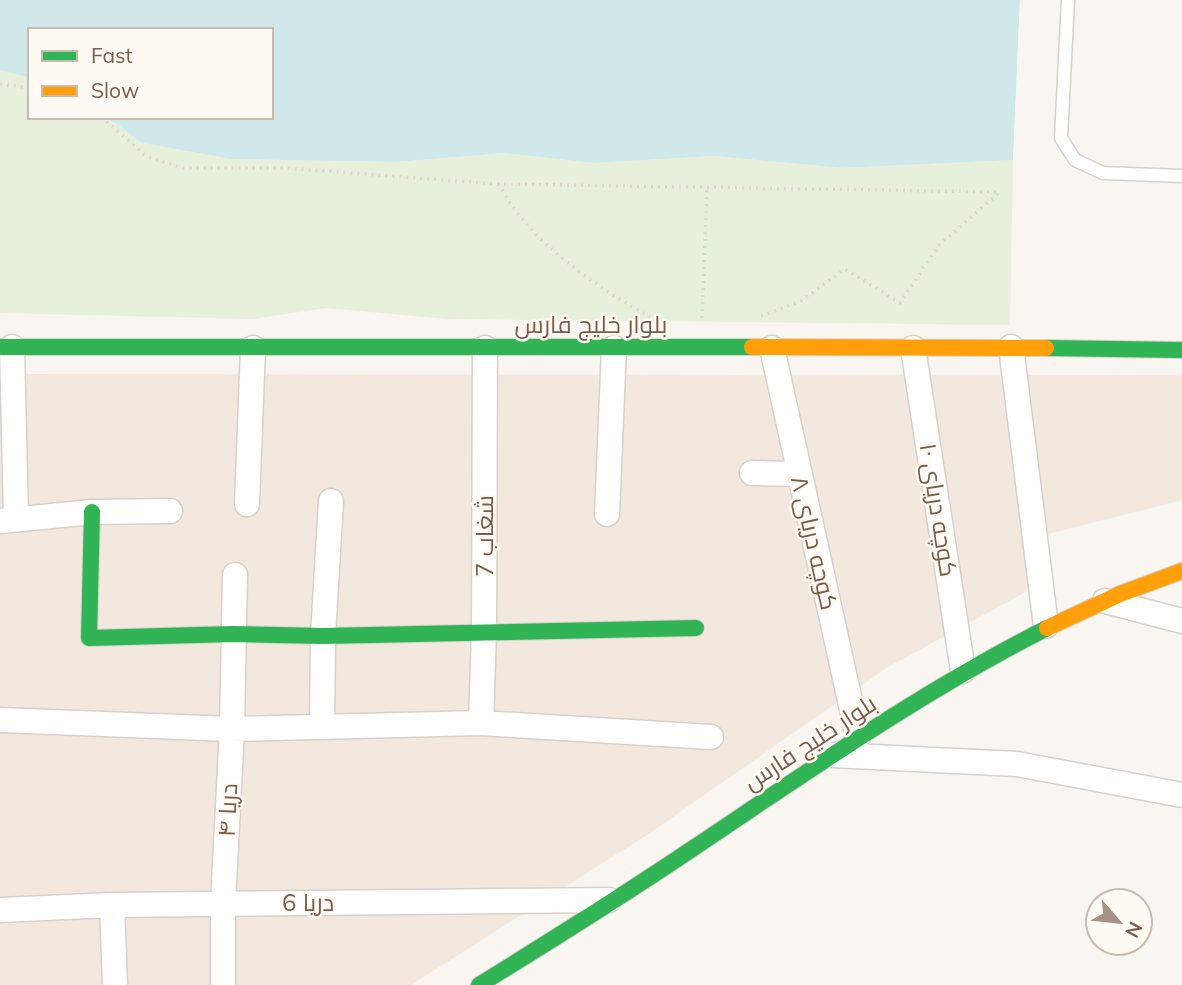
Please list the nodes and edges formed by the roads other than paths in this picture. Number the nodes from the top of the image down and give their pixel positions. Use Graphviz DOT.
graph roads {
  1 [pos="1068,0"];
  2 [pos="1182,176"];
  3 [pos="6,347"];
  4 [pos="1011,347"];
  5 [pos="253,348"];
  6 [pos="485,348"];
  7 [pos="614,348"];
  8 [pos="772,348"];
  9 [pos="913,348"];
  10 [pos="1182,350"];
  11 [pos="751,473"];
  12 [pos="798,474"];
  13 [pos="331,502"];
  14 [pos="247,504"];
  15 [pos="92,512"];
  16 [pos="170,512"];
  17 [pos="607,514"];
  18 [pos="8,520"];
  19 [pos="1182,570"];
  20 [pos="235,575"];
  21 [pos="1105,601"];
  22 [pos="1182,621"];
  23 [pos="1046,626"];
  24 [pos="696,628"];
  25 [pos="484,631"];
  26 [pos="233,634"];
  27 [pos="323,636"];
  28 [pos="963,671"];
  29 [pos="0,720"];
  30 [pos="481,723"];
  31 [pos="321,726"];
  32 [pos="232,729"];
  33 [pos="711,737"];
  34 [pos="859,737"];
  35 [pos="831,755"];
  36 [pos="1182,795"];
  37 [pos="616,900"];
  38 [pos="223,903"];
  39 [pos="112,905"];
  40 [pos="0,910"];
  41 [pos="115,985"];
  42 [pos="223,985"];
  43 [pos="479,985"];
  1 -- 2 [label="lane"];
  3 -- 5 [label="main road, بلوار خلیج ‌فارس"];
  3 -- 18 [label="street"];
  4 -- 9 [label="main road, بلوار خلیج ‌فارس"];
  4 -- 10 [label="main road, بلوار خلیج ‌فارس"];
  4 -- 23 [label="street"];
  5 -- 6 [label="main road, بلوار خلیج ‌فارس"];
  5 -- 14 [label="street"];
  6 -- 7 [label="main road, بلوار خلیج ‌فارس"];
  6 -- 25 [label="street, شغاب 7"];
  7 -- 8 [label="main road, بلوار خلیج ‌فارس"];
  7 -- 17 [label="street"];
  8 -- 9 [label="main road, بلوار خلیج ‌فارس"];
  8 -- 12 [label="street, کوچه دریای ۸"];
  9 -- 28 [label="street, کوچه دریای ۱۰"];
  11 -- 12 [label="street"];
  12 -- 34 [label="street, کوچه دریای ۸"];
  13 -- 27 [label="street"];
  15 -- 16 [label="street"];
  15 -- 18 [label="street"];
  15 -- 26 [label="main road"];
  19 -- 21 [label="main road, بلوار خلیج‌ فارس"];
  20 -- 26 [label="street, دریا ۴"];
  21 -- 22 [label="street"];
  21 -- 23 [label="main road, بلوار خلیج‌ فارس"];
  23 -- 28 [label="main road, بلوار خلیج‌ فارس"];
  24 -- 25 [label="main road"];
  25 -- 27 [label="main road"];
  25 -- 30 [label="street, شغاب 7"];
  26 -- 27 [label="main road"];
  26 -- 32 [label="street, دریا ۴"];
  27 -- 31 [label="street"];
  28 -- 34 [label="main road, بلوار خلیج‌ فارس"];
  29 -- 32 [label="street"];
  30 -- 31 [label="street"];
  30 -- 33 [label="street"];
  31 -- 32 [label="street"];
  32 -- 38 [label="street, دریا ۴"];
  34 -- 35 [label="main road, بلوار خلیج‌ فارس"];
  35 -- 36 [label="street"];
  35 -- 37 [label="main road, بلوار خلیج‌ فارس"];
  37 -- 38 [label="street, دریا 6"];
  37 -- 43 [label="main road, بلوار خلیج‌ فارس"];
  38 -- 39 [label="street, دریا 6"];
  38 -- 42 [label="street, دریا ۴"];
  39 -- 40 [label="street, دریا 6"];
  39 -- 41 [label="street"];
}
